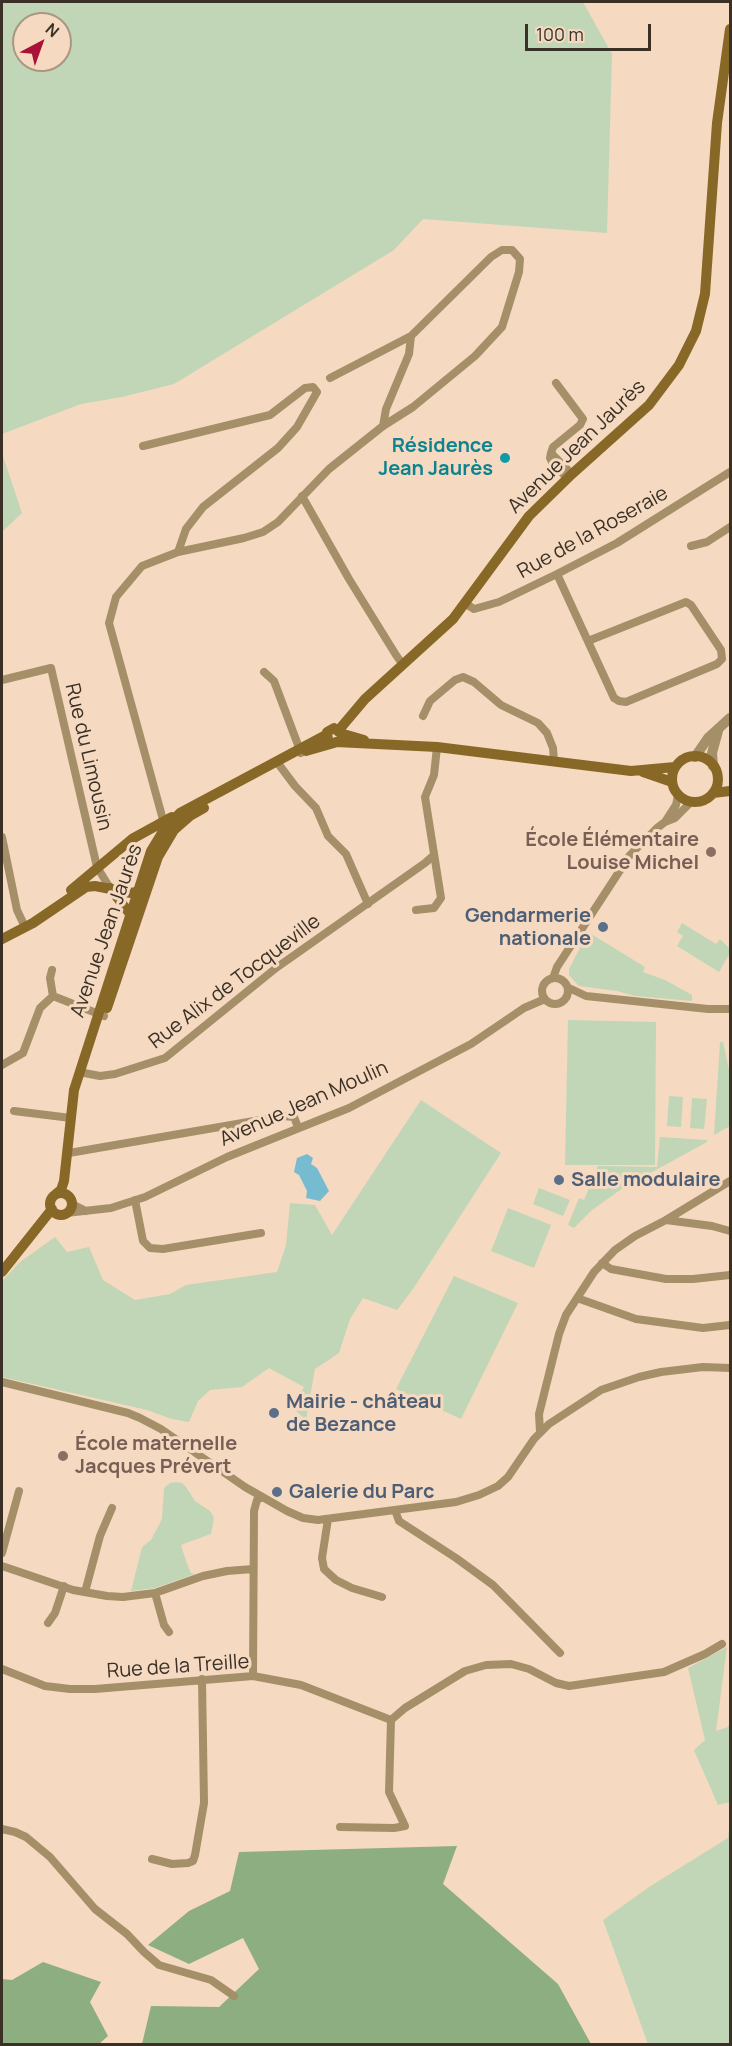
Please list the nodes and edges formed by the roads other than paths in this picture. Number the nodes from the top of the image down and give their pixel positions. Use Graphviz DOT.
graph roads {
  1 [pos="730,29"];
  2 [pos="411,336"];
  3 [pos="330,378"];
  4 [pos="556,383"];
  5 [pos="383,426"];
  6 [pos="143,446"];
  7 [pos="730,472"];
  8 [pos="570,476"];
  9 [pos="302,496"];
  10 [pos="730,527"];
  11 [pos="691,546"];
  12 [pos="178,552"];
  13 [pos="556,574"];
  14 [pos="466,604"];
  15 [pos="588,641"];
  16 [pos="404,665"];
  17 [pos="264,672"];
  18 [pos="2,680"];
  19 [pos="365,699"];
  20 [pos="351,714"];
  21 [pos="423,716"];
  22 [pos="730,718"];
  23 [pos="720,728"];
  24 [pos="335,735"];
  25 [pos="361,739"];
  26 [pos="379,743"];
  27 [pos="437,747"];
  28 [pos="301,751"];
  29 [pos="695,757"];
  30 [pos="554,761"];
  31 [pos="278,764"];
  32 [pos="713,766"];
  33 [pos="675,767"];
  34 [pos="640,771"];
  35 [pos="717,779"];
  36 [pos="672,782"];
  37 [pos="730,784"];
  38 [pos="730,791"];
  39 [pos="713,793"];
  40 [pos="678,795"];
  41 [pos="691,802"];
  42 [pos="665,822"];
  43 [pos="168,827"];
  44 [pos="2,837"];
  45 [pos="132,839"];
  46 [pos="154,854"];
  47 [pos="434,855"];
  48 [pos="97,867"];
  49 [pos="110,888"];
  50 [pos="142,891"];
  51 [pos="58,904"];
  52 [pos="368,904"];
  53 [pos="416,910"];
  54 [pos="130,914"];
  55 [pos="26,927"];
  56 [pos="2,939"];
  57 [pos="566,955"];
  58 [pos="52,970"];
  59 [pos="553,978"];
  60 [pos="566,984"];
  61 [pos="542,987"];
  62 [pos="53,996"];
  63 [pos="586,996"];
  64 [pos="545,999"];
  65 [pos="565,1000"];
  66 [pos="524,1008"];
  67 [pos="730,1009"];
  68 [pos="101,1015"];
  69 [pos="2,1065"];
  70 [pos="82,1073"];
  71 [pos="14,1111"];
  72 [pos="70,1118"];
  73 [pos="298,1126"];
  74 [pos="70,1153"];
  75 [pos="730,1181"];
  76 [pos="135,1200"];
  77 [pos="66,1202"];
  78 [pos="52,1209"];
  79 [pos="666,1220"];
  80 [pos="730,1231"];
  81 [pos="261,1233"];
  82 [pos="8,1258"];
  83 [pos="602,1263"];
  84 [pos="2,1272"];
  85 [pos="730,1275"];
  86 [pos="577,1298"];
  87 [pos="730,1325"];
  88 [pos="730,1368"];
  89 [pos="2,1382"];
  90 [pos="540,1432"];
  91 [pos="19,1491"];
  92 [pos="262,1497"];
  93 [pos="112,1508"];
  94 [pos="395,1510"];
  95 [pos="328,1519"];
  96 [pos="2,1553"];
  97 [pos="2,1566"];
  98 [pos="253,1569"];
  99 [pos="64,1586"];
  100 [pos="85,1592"];
  101 [pos="155,1593"];
  102 [pos="382,1597"];
  103 [pos="48,1623"];
  104 [pos="170,1632"];
  105 [pos="722,1644"];
  106 [pos="560,1653"];
  107 [pos="2,1669"];
  108 [pos="253,1676"];
  109 [pos="202,1679"];
  110 [pos="391,1720"];
  111 [pos="340,1827"];
  112 [pos="2,1829"];
  113 [pos="152,1859"];
  114 [pos="234,1996"];
  1 -- 8 [label="main road, Avenue Jean Jaurès"];
  2 -- 3 [label="street"];
  2 -- 5 [label="street"];
  2 -- 5 [label="street"];
  4 -- 8 [label="street"];
  5 -- 9 [label="street"];
  6 -- 12 [label="street"];
  7 -- 13 [label="street, Rue de la Roseraie"];
  8 -- 14 [label="main road, Avenue Jean Jaurès"];
  9 -- 12 [label="street"];
  9 -- 16 [label="street"];
  10 -- 11 [label="street"];
  12 -- 43 [label="street"];
  13 -- 14 [label="street, Rue de la Roseraie"];
  13 -- 15 [label="street"];
  14 -- 16 [label="main road, Avenue Jean Jaurès"];
  15 -- 15 [label="street"];
  16 -- 19 [label="main road, Avenue Jean Jaurès"];
  17 -- 28 [label="street"];
  18 -- 48 [label="street, Rue du Limousin"];
  19 -- 20 [label="main road, Avenue Jean Jaurès"];
  19 -- 24 [label="main road, Avenue Jean Jaurès"];
  20 -- 24 [label="main road, Avenue Jean Jaurès"];
  20 -- 25 [label="main road"];
  21 -- 30 [label="street"];
  22 -- 23 [label="street"];
  23 -- 29 [label="street"];
  23 -- 32 [label="street"];
  24 -- 25 [label="main road"];
  24 -- 26 [label="main road"];
  24 -- 28 [label="main road, Avenue Jean Jaurès"];
  25 -- 26 [label="main road"];
  26 -- 27 [label="main road"];
  27 -- 30 [label="main road"];
  27 -- 47 [label="street"];
  28 -- 31 [label="main road, Avenue Jean Jaurès"];
  29 -- 32 [label="main road"];
  29 -- 33 [label="main road"];
  30 -- 34 [label="main road"];
  31 -- 43 [label="main road, Avenue Jean Jaurès"];
  31 -- 43 [label="main road, Avenue Jean Jaurès"];
  31 -- 52 [label="street"];
  32 -- 35 [label="main road"];
  33 -- 34 [label="main road"];
  33 -- 36 [label="main road"];
  34 -- 36 [label="main road"];
  35 -- 37 [label="main road"];
  35 -- 39 [label="main road"];
  36 -- 40 [label="main road"];
  38 -- 39 [label="main road"];
  39 -- 41 [label="main road"];
  40 -- 41 [label="main road"];
  40 -- 42 [label="street"];
  41 -- 42 [label="street"];
  42 -- 57 [label="street"];
  43 -- 45 [label="main road"];
  43 -- 46 [label="main road, Avenue Jean Jaurès"];
  44 -- 55 [label="street"];
  45 -- 46 [label="main road"];
  45 -- 48 [label="main road"];
  46 -- 50 [label="main road"];
  47 -- 52 [label="street, Rue Alix de Tocqueville"];
  47 -- 53 [label="street"];
  48 -- 49 [label="street"];
  48 -- 51 [label="main road"];
  49 -- 50 [label="main road"];
  49 -- 51 [label="main road"];
  49 -- 54 [label="main road"];
  50 -- 54 [label="main road, Avenue Jean Jaurès"];
  50 -- 68 [label="main road, Avenue Jean Jaurès"];
  51 -- 55 [label="main road"];
  52 -- 70 [label="street, Rue Alix de Tocqueville"];
  54 -- 68 [label="main road, Avenue Jean Jaurès"];
  55 -- 56 [label="main road"];
  57 -- 59 [label="street"];
  57 -- 60 [label="street"];
  58 -- 62 [label="street"];
  59 -- 60 [label="street"];
  59 -- 61 [label="street"];
  60 -- 63 [label="street"];
  60 -- 65 [label="street"];
  61 -- 64 [label="street"];
  61 -- 66 [label="street, Avenue Jean Moulin"];
  62 -- 68 [label="street"];
  62 -- 69 [label="street"];
  63 -- 65 [label="street"];
  63 -- 67 [label="street"];
  64 -- 65 [label="street"];
  64 -- 66 [label="street, Avenue Jean Moulin"];
  66 -- 73 [label="street, Avenue Jean Moulin"];
  68 -- 70 [label="main road, Avenue Jean Jaurès"];
  70 -- 72 [label="main road, Avenue Jean Jaurès"];
  70 -- 74 [label="main road, Avenue Jean Jaurès"];
  71 -- 72 [label="street"];
  72 -- 74 [label="main road, Avenue Jean Jaurès"];
  73 -- 74 [label="street"];
  73 -- 76 [label="street, Avenue Jean Moulin"];
  74 -- 77 [label="main road, Avenue Jean Jaurès"];
  75 -- 79 [label="street"];
  76 -- 77 [label="street, Avenue Jean Moulin"];
  76 -- 81 [label="street"];
  77 -- 78 [label="main road"];
  77 -- 78 [label="main road, Avenue Jean Jaurès"];
  78 -- 82 [label="main road"];
  79 -- 80 [label="street"];
  79 -- 83 [label="street"];
  82 -- 84 [label="main road"];
  83 -- 85 [label="street"];
  83 -- 86 [label="street"];
  86 -- 87 [label="street"];
  86 -- 90 [label="street"];
  88 -- 90 [label="street"];
  89 -- 92 [label="street"];
  90 -- 94 [label="street"];
  91 -- 96 [label="street"];
  92 -- 95 [label="street"];
  92 -- 98 [label="street"];
  93 -- 100 [label="street"];
  94 -- 95 [label="street"];
  94 -- 106 [label="street"];
  95 -- 102 [label="street"];
  97 -- 99 [label="street"];
  98 -- 101 [label="street"];
  98 -- 108 [label="street"];
  99 -- 100 [label="street"];
  99 -- 103 [label="street"];
  100 -- 101 [label="street"];
  101 -- 104 [label="street"];
  105 -- 110 [label="street"];
  107 -- 109 [label="street, Rue de la Treille"];
  108 -- 109 [label="street, Rue de la Treille"];
  108 -- 110 [label="street, Rue de la Treille"];
  109 -- 113 [label="street"];
  110 -- 111 [label="street"];
  112 -- 114 [label="street"];
}
